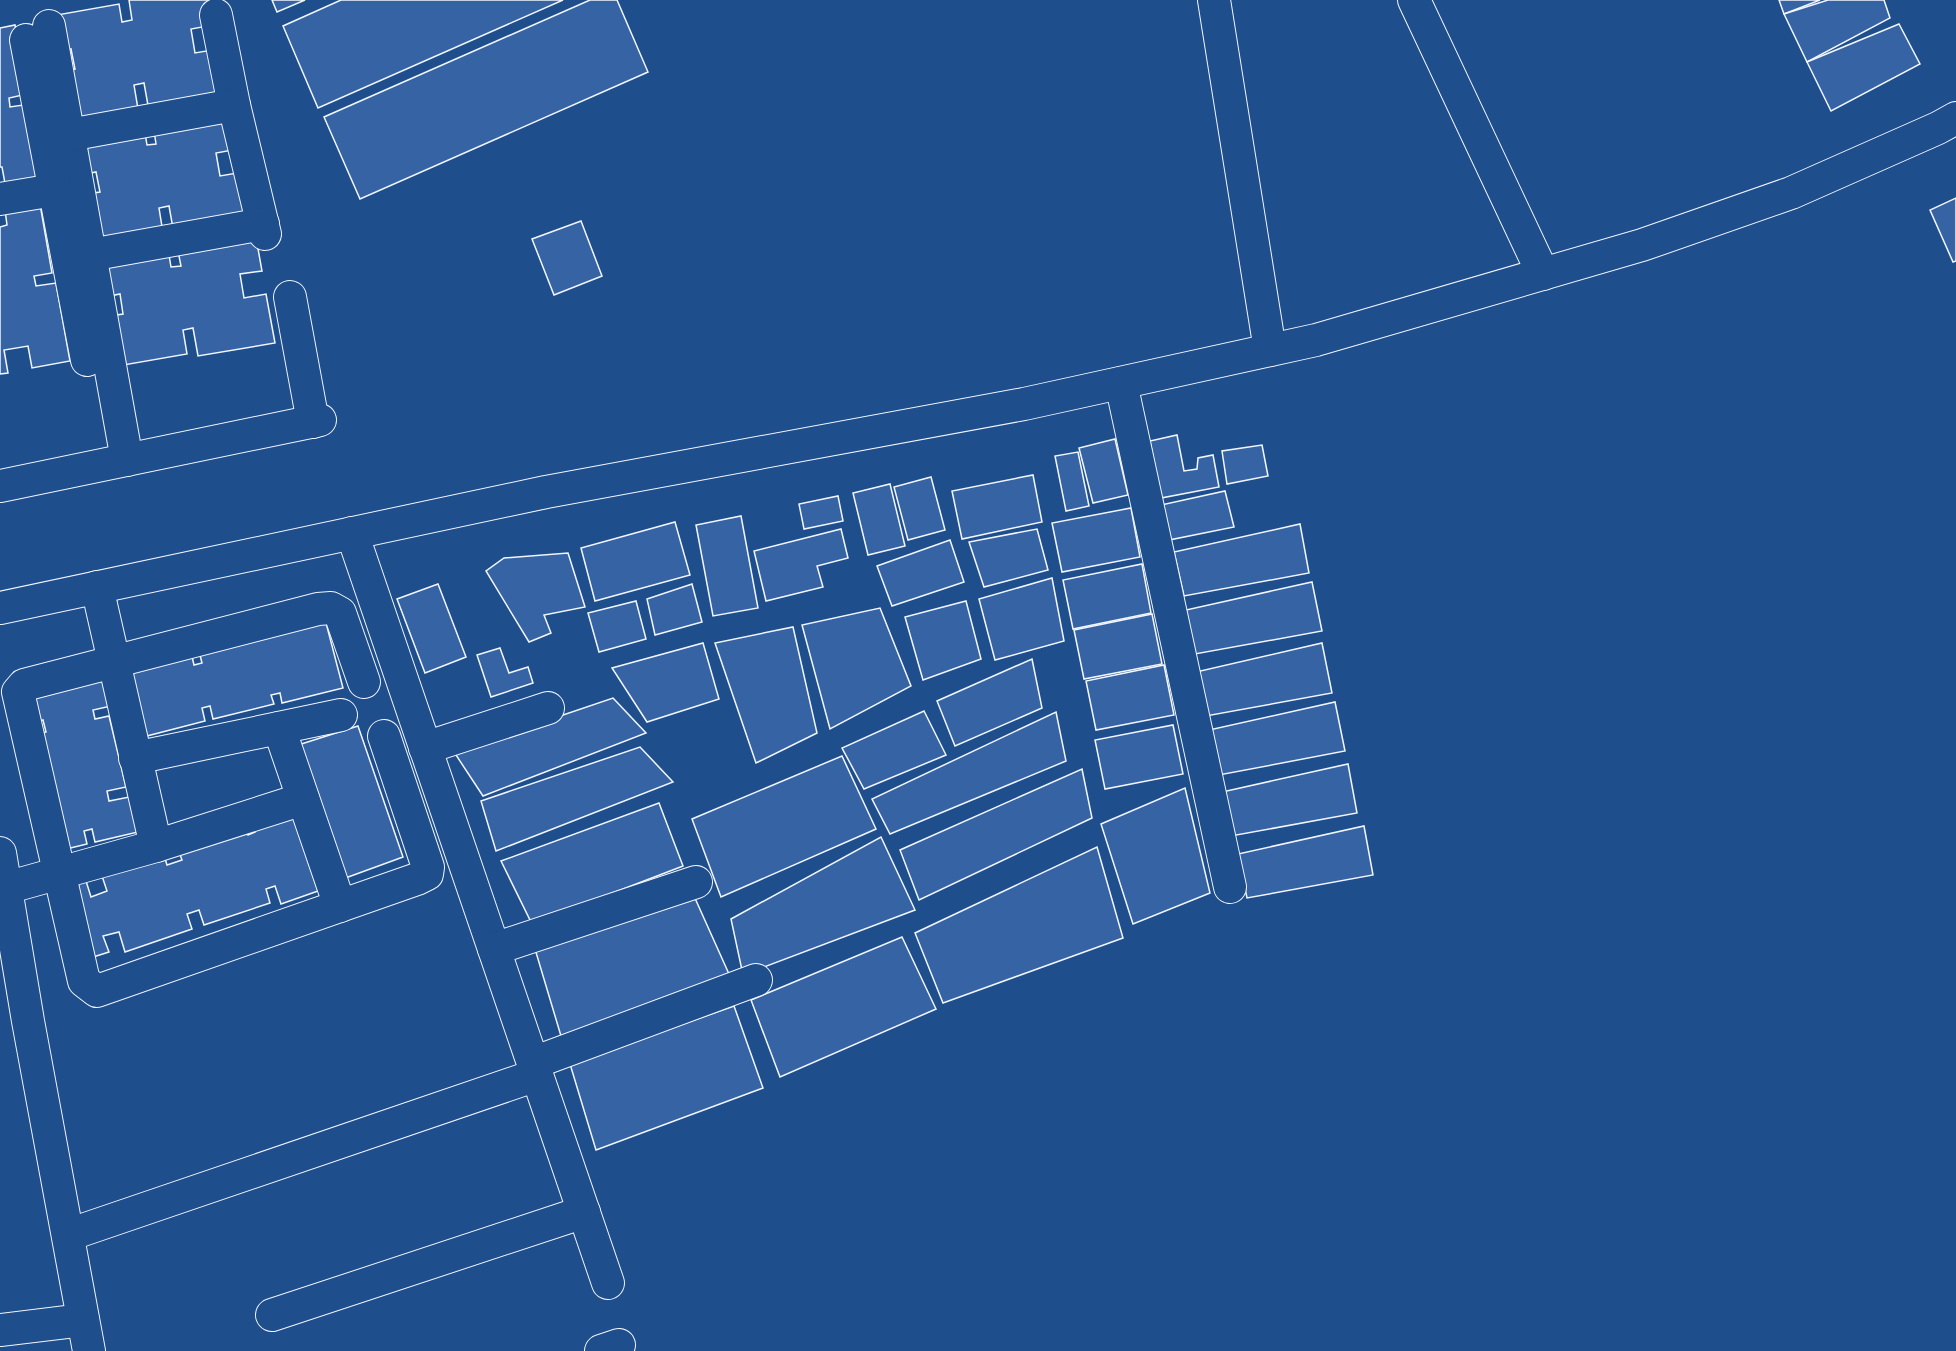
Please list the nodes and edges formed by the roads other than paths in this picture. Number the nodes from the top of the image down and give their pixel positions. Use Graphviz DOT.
graph roads {
  1 [pos="1214,0"];
  2 [pos="1414,0"];
  3 [pos="216,15"];
  4 [pos="234,105"];
  5 [pos="1956,118"];
  6 [pos="69,135"];
  7 [pos="54,190"];
  8 [pos="0,199"];
  9 [pos="90,255"];
  10 [pos="1543,274"];
  11 [pos="290,297"];
  12 [pos="1270,350"];
  13 [pos="1121,383"];
  14 [pos="118,462"];
  15 [pos="0,486"];
  16 [pos="352,533"];
  17 [pos="97,587"];
  18 [pos="0,608"];
  19 [pos="113,662"];
  20 [pos="364,682"];
  21 [pos="548,708"];
  22 [pos="341,715"];
  23 [pos="279,728"];
  24 [pos="384,736"];
  25 [pos="426,748"];
  26 [pos="135,758"];
  27 [pos="303,799"];
  28 [pos="156,846"];
  29 [pos="0,853"];
  30 [pos="59,873"];
  31 [pos="696,882"];
  32 [pos="1230,887"];
  33 [pos="6,888"];
  34 [pos="340,906"];
  35 [pos="494,950"];
  36 [pos="756,980"];
  37 [pos="535,1069"];
  38 [pos="584,1212"];
  39 [pos="68,1234"];
  40 [pos="608,1283"];
  41 [pos="272,1315"];
  42 [pos="83,1320"];
  43 [pos="0,1330"];
  44 [pos="89,1351"];
  1 -- 12 [label="street"];
  2 -- 10 [label="street"];
  3 -- 4 [label="street"];
  4 -- 6 [label="street"];
  4 -- 9 [label="street"];
  5 -- 10 [label="street"];
  6 -- 7 [label="street"];
  6 -- 9 [label="street"];
  7 -- 8 [label="street"];
  7 -- 14 [label="street"];
  9 -- 14 [label="street"];
  10 -- 12 [label="street"];
  11 -- 14 [label="street"];
  12 -- 13 [label="street"];
  13 -- 16 [label="street"];
  13 -- 32 [label="street"];
  14 -- 15 [label="street"];
  16 -- 17 [label="street"];
  16 -- 25 [label="street"];
  17 -- 18 [label="street"];
  17 -- 19 [label="street"];
  19 -- 20 [label="street"];
  19 -- 26 [label="street"];
  19 -- 30 [label="street"];
  21 -- 25 [label="street"];
  22 -- 23 [label="street"];
  23 -- 26 [label="street"];
  23 -- 27 [label="street"];
  24 -- 34 [label="street"];
  25 -- 35 [label="street"];
  26 -- 28 [label="street"];
  27 -- 28 [label="street"];
  27 -- 34 [label="street"];
  28 -- 30 [label="street"];
  29 -- 33 [label="street"];
  30 -- 33 [label="street"];
  30 -- 34 [label="street"];
  31 -- 35 [label="street"];
  33 -- 39 [label="street"];
  35 -- 37 [label="street"];
  36 -- 37 [label="street"];
  37 -- 38 [label="street"];
  37 -- 39 [label="street"];
  38 -- 40 [label="street"];
  38 -- 41 [label="street"];
  39 -- 42 [label="street"];
  42 -- 43 [label="street"];
  42 -- 44 [label="street"];
}
